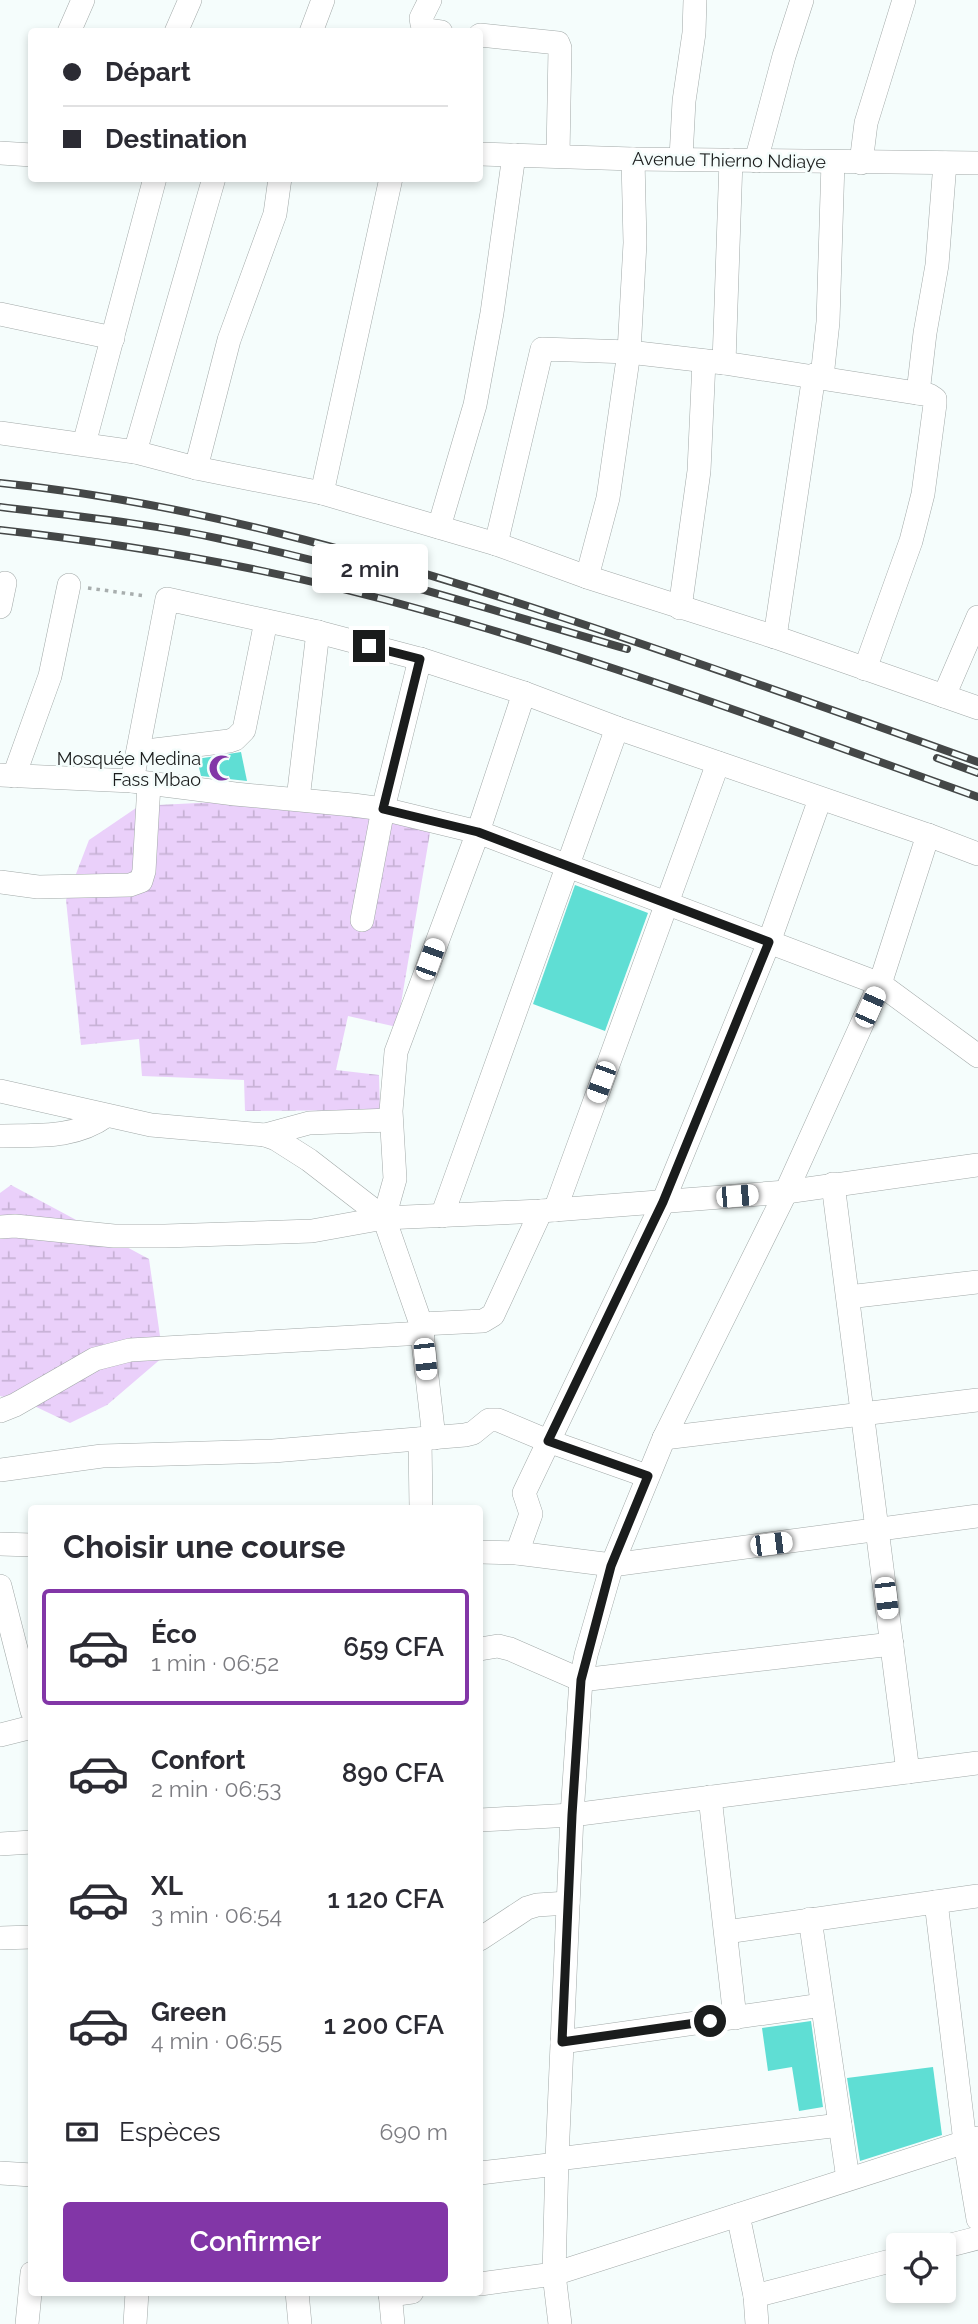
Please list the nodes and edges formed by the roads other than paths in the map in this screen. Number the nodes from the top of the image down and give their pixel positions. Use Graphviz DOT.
graph roads {
  1 [pos="83,0"];
  2 [pos="190,0"];
  3 [pos="323,0"];
  4 [pos="430,0"];
  5 [pos="695,0"];
  6 [pos="802,0"];
  7 [pos="904,0"];
  8 [pos="71,28"];
  9 [pos="178,28"];
  10 [pos="312,28"];
  11 [pos="425,28"];
  12 [pos="483,35"];
  13 [pos="28,150"];
  14 [pos="0,153"];
  15 [pos="483,154"];
  16 [pos="514,155"];
  17 [pos="558,155"];
  18 [pos="681,158"];
  19 [pos="633,159"];
  20 [pos="731,160"];
  21 [pos="756,161"];
  22 [pos="833,162"];
  23 [pos="861,163"];
  24 [pos="945,163"];
  25 [pos="978,163"];
  26 [pos="154,182"];
  27 [pos="213,182"];
  28 [pos="279,182"];
  29 [pos="390,182"];
  30 [pos="0,314"];
  31 [pos="113,338"];
  32 [pos="629,352"];
  33 [pos="714,362"];
  34 [pos="818,376"];
  35 [pos="918,393"];
  36 [pos="0,433"];
  37 [pos="84,444"];
  38 [pos="135,452"];
  39 [pos="196,468"];
  40 [pos="322,493"];
  41 [pos="439,527"];
  42 [pos="496,544"];
  43 [pos="587,577"];
  44 [pos="5,583"];
  45 [pos="69,585"];
  46 [pos="0,607"];
  47 [pos="680,608"];
  48 [pos="978,617"];
  49 [pos="266,621"];
  50 [pos="318,632"];
  51 [pos="775,637"];
  52 [pos="420,659"];
  53 [pos="865,669"];
  54 [pos="524,693"];
  55 [pos="944,696"];
  56 [pos="978,708"];
  57 [pos="617,728"];
  58 [pos="138,752"];
  59 [pos="718,763"];
  60 [pos="7,775"];
  61 [pos="141,782"];
  62 [pos="298,799"];
  63 [pos="820,799"];
  64 [pos="383,809"];
  65 [pos="478,832"];
  66 [pos="928,835"];
  67 [pos="978,855"];
  68 [pos="569,864"];
  69 [pos="0,882"];
  70 [pos="666,903"];
  71 [pos="362,920"];
  72 [pos="769,942"];
  73 [pos="880,984"];
  74 [pos="978,1056"];
  75 [pos="0,1091"];
  76 [pos="106,1116"];
  77 [pos="391,1120"];
  78 [pos="265,1135"];
  79 [pos="0,1136"];
  80 [pos="978,1165"];
  81 [pos="833,1184"];
  82 [pos="786,1192"];
  83 [pos="663,1202"];
  84 [pos="548,1210"];
  85 [pos="442,1216"];
  86 [pos="384,1218"];
  87 [pos="0,1227"];
  88 [pos="978,1282"];
  89 [pos="848,1297"];
  90 [pos="422,1329"];
  91 [pos="978,1400"];
  92 [pos="0,1411"];
  93 [pos="863,1414"];
  94 [pos="427,1438"];
  95 [pos="664,1438"];
  96 [pos="548,1441"];
  97 [pos="0,1470"];
  98 [pos="648,1476"];
  99 [pos="421,1505"];
  100 [pos="978,1516"];
  101 [pos="877,1530"];
  102 [pos="0,1544"];
  103 [pos="28,1545"];
  104 [pos="483,1552"];
  105 [pos="517,1553"];
  106 [pos="611,1566"];
  107 [pos="0,1586"];
  108 [pos="892,1644"];
  109 [pos="483,1648"];
  110 [pos="581,1680"];
  111 [pos="28,1696"];
  112 [pos="28,1728"];
  113 [pos="0,1735"];
  114 [pos="978,1763"];
  115 [pos="908,1772"];
  116 [pos="710,1797"];
  117 [pos="572,1815"];
  118 [pos="483,1819"];
  119 [pos="28,1842"];
  120 [pos="0,1844"];
  121 [pos="978,1896"];
  122 [pos="936,1902"];
  123 [pos="568,1903"];
  124 [pos="810,1919"];
  125 [pos="726,1932"];
  126 [pos="28,1937"];
  127 [pos="483,1937"];
  128 [pos="0,1938"];
  129 [pos="822,2006"];
  130 [pos="735,2018"];
  131 [pos="562,2042"];
  132 [pos="840,2125"];
  133 [pos="971,2140"];
  134 [pos="557,2161"];
  135 [pos="0,2173"];
  136 [pos="483,2173"];
  137 [pos="28,2175"];
  138 [pos="848,2179"];
  139 [pos="738,2215"];
  140 [pos="978,2219"];
  141 [pos="978,2238"];
  142 [pos="956,2244"];
  143 [pos="886,2262"];
  144 [pos="554,2274"];
  145 [pos="483,2284"];
  146 [pos="30,2296"];
  147 [pos="137,2296"];
  148 [pos="296,2296"];
  149 [pos="397,2296"];
  150 [pos="755,2296"];
  151 [pos="27,2324"];
  152 [pos="135,2324"];
  153 [pos="300,2324"];
  154 [pos="393,2324"];
  155 [pos="561,2324"];
  156 [pos="757,2324"];
  1 -- 8 [label="street"];
  2 -- 9 [label="street"];
  3 -- 10 [label="street"];
  4 -- 11 [label="street"];
  5 -- 18 [label="street"];
  6 -- 21 [label="street"];
  7 -- 23 [label="street"];
  12 -- 17 [label="street"];
  13 -- 14 [label="street"];
  15 -- 16 [label="street, Avenue Thierno Ndiaye"];
  16 -- 17 [label="street, Avenue Thierno Ndiaye"];
  16 -- 41 [label="street"];
  17 -- 19 [label="street, Avenue Thierno Ndiaye"];
  18 -- 19 [label="street, Avenue Thierno Ndiaye"];
  18 -- 20 [label="street, Avenue Thierno Ndiaye"];
  19 -- 32 [label="street"];
  20 -- 21 [label="street, Avenue Thierno Ndiaye"];
  20 -- 33 [label="street"];
  21 -- 22 [label="street, Avenue Thierno Ndiaye"];
  22 -- 23 [label="street, Avenue Thierno Ndiaye"];
  22 -- 34 [label="street"];
  23 -- 24 [label="street, Avenue Thierno Ndiaye"];
  24 -- 25 [label="street, Avenue Thierno Ndiaye"];
  24 -- 35 [label="street"];
  26 -- 31 [label="street"];
  27 -- 38 [label="street"];
  28 -- 39 [label="street"];
  29 -- 40 [label="street"];
  30 -- 31 [label="street"];
  31 -- 37 [label="street"];
  32 -- 33 [label="street"];
  32 -- 42 [label="street"];
  32 -- 43 [label="street"];
  33 -- 34 [label="street"];
  33 -- 47 [label="street"];
  34 -- 35 [label="street"];
  34 -- 51 [label="street"];
  35 -- 53 [label="street"];
  36 -- 37 [label="street"];
  37 -- 38 [label="street"];
  38 -- 39 [label="street"];
  39 -- 40 [label="street"];
  40 -- 41 [label="street"];
  41 -- 42 [label="street"];
  42 -- 43 [label="street"];
  43 -- 47 [label="street"];
  44 -- 46 [label="street"];
  45 -- 60 [label="street"];
  47 -- 51 [label="street"];
  48 -- 55 [label="street"];
  49 -- 50 [label="street"];
  49 -- 58 [label="street"];
  49 -- 58 [label="street"];
  50 -- 52 [label="street"];
  50 -- 62 [label="street"];
  51 -- 53 [label="street"];
  52 -- 54 [label="street"];
  52 -- 64 [label="street"];
  53 -- 55 [label="street"];
  54 -- 57 [label="street"];
  54 -- 65 [label="street"];
  55 -- 56 [label="street"];
  57 -- 59 [label="street"];
  57 -- 68 [label="street"];
  58 -- 61 [label="street"];
  59 -- 63 [label="street"];
  59 -- 70 [label="street"];
  60 -- 61 [label="street"];
  61 -- 62 [label="street"];
  61 -- 69 [label="street"];
  62 -- 64 [label="street"];
  63 -- 66 [label="street"];
  63 -- 72 [label="street"];
  64 -- 65 [label="street"];
  64 -- 71 [label="street"];
  65 -- 68 [label="street"];
  65 -- 77 [label="street"];
  66 -- 67 [label="street"];
  66 -- 73 [label="street"];
  68 -- 70 [label="street"];
  68 -- 85 [label="street"];
  70 -- 72 [label="street"];
  70 -- 84 [label="street"];
  72 -- 73 [label="street"];
  72 -- 83 [label="street"];
  73 -- 74 [label="street"];
  73 -- 82 [label="street"];
  75 -- 76 [label="street"];
  76 -- 78 [label="street"];
  76 -- 79 [label="street"];
  77 -- 78 [label="street"];
  77 -- 86 [label="street"];
  78 -- 86 [label="street"];
  80 -- 81 [label="street"];
  81 -- 82 [label="street"];
  81 -- 89 [label="street"];
  82 -- 83 [label="street"];
  82 -- 95 [label="street"];
  83 -- 84 [label="street"];
  83 -- 96 [label="street"];
  84 -- 85 [label="street"];
  84 -- 90 [label="street"];
  85 -- 86 [label="street"];
  86 -- 87 [label="street"];
  86 -- 90 [label="street"];
  88 -- 89 [label="street"];
  89 -- 93 [label="street"];
  90 -- 92 [label="street"];
  90 -- 94 [label="street"];
  91 -- 93 [label="street"];
  93 -- 95 [label="street"];
  93 -- 101 [label="street"];
  94 -- 96 [label="street"];
  94 -- 97 [label="street"];
  94 -- 99 [label="street"];
  95 -- 98 [label="street"];
  96 -- 98 [label="street"];
  96 -- 105 [label="street"];
  98 -- 106 [label="street"];
  100 -- 101 [label="street"];
  101 -- 106 [label="street"];
  101 -- 108 [label="street"];
  102 -- 103 [label="street"];
  104 -- 105 [label="street"];
  105 -- 106 [label="street"];
  106 -- 110 [label="street"];
  107 -- 111 [label="street"];
  108 -- 110 [label="street"];
  108 -- 115 [label="street"];
  109 -- 110 [label="street"];
  110 -- 117 [label="street"];
  112 -- 113 [label="street"];
  114 -- 115 [label="street"];
  115 -- 116 [label="street"];
  116 -- 117 [label="street"];
  116 -- 125 [label="street"];
  117 -- 118 [label="street"];
  117 -- 123 [label="street"];
  119 -- 120 [label="street"];
  121 -- 122 [label="street"];
  122 -- 124 [label="street"];
  122 -- 133 [label="street"];
  123 -- 127 [label="street"];
  123 -- 131 [label="street"];
  124 -- 125 [label="street"];
  124 -- 129 [label="street"];
  125 -- 130 [label="street"];
  126 -- 128 [label="street"];
  129 -- 130 [label="street"];
  129 -- 132 [label="street"];
  130 -- 131 [label="street"];
  131 -- 134 [label="street"];
  132 -- 134 [label="street"];
  132 -- 138 [label="street"];
  133 -- 138 [label="street"];
  133 -- 140 [label="street"];
  134 -- 136 [label="street"];
  134 -- 144 [label="street"];
  135 -- 137 [label="street"];
  138 -- 139 [label="street"];
  139 -- 144 [label="street"];
  139 -- 150 [label="street"];
  141 -- 142 [label="street"];
  143 -- 150 [label="street"];
  144 -- 145 [label="street"];
  144 -- 155 [label="street"];
  146 -- 151 [label="street"];
  147 -- 152 [label="street"];
  148 -- 153 [label="street"];
  149 -- 154 [label="street"];
  150 -- 156 [label="street"];
}
